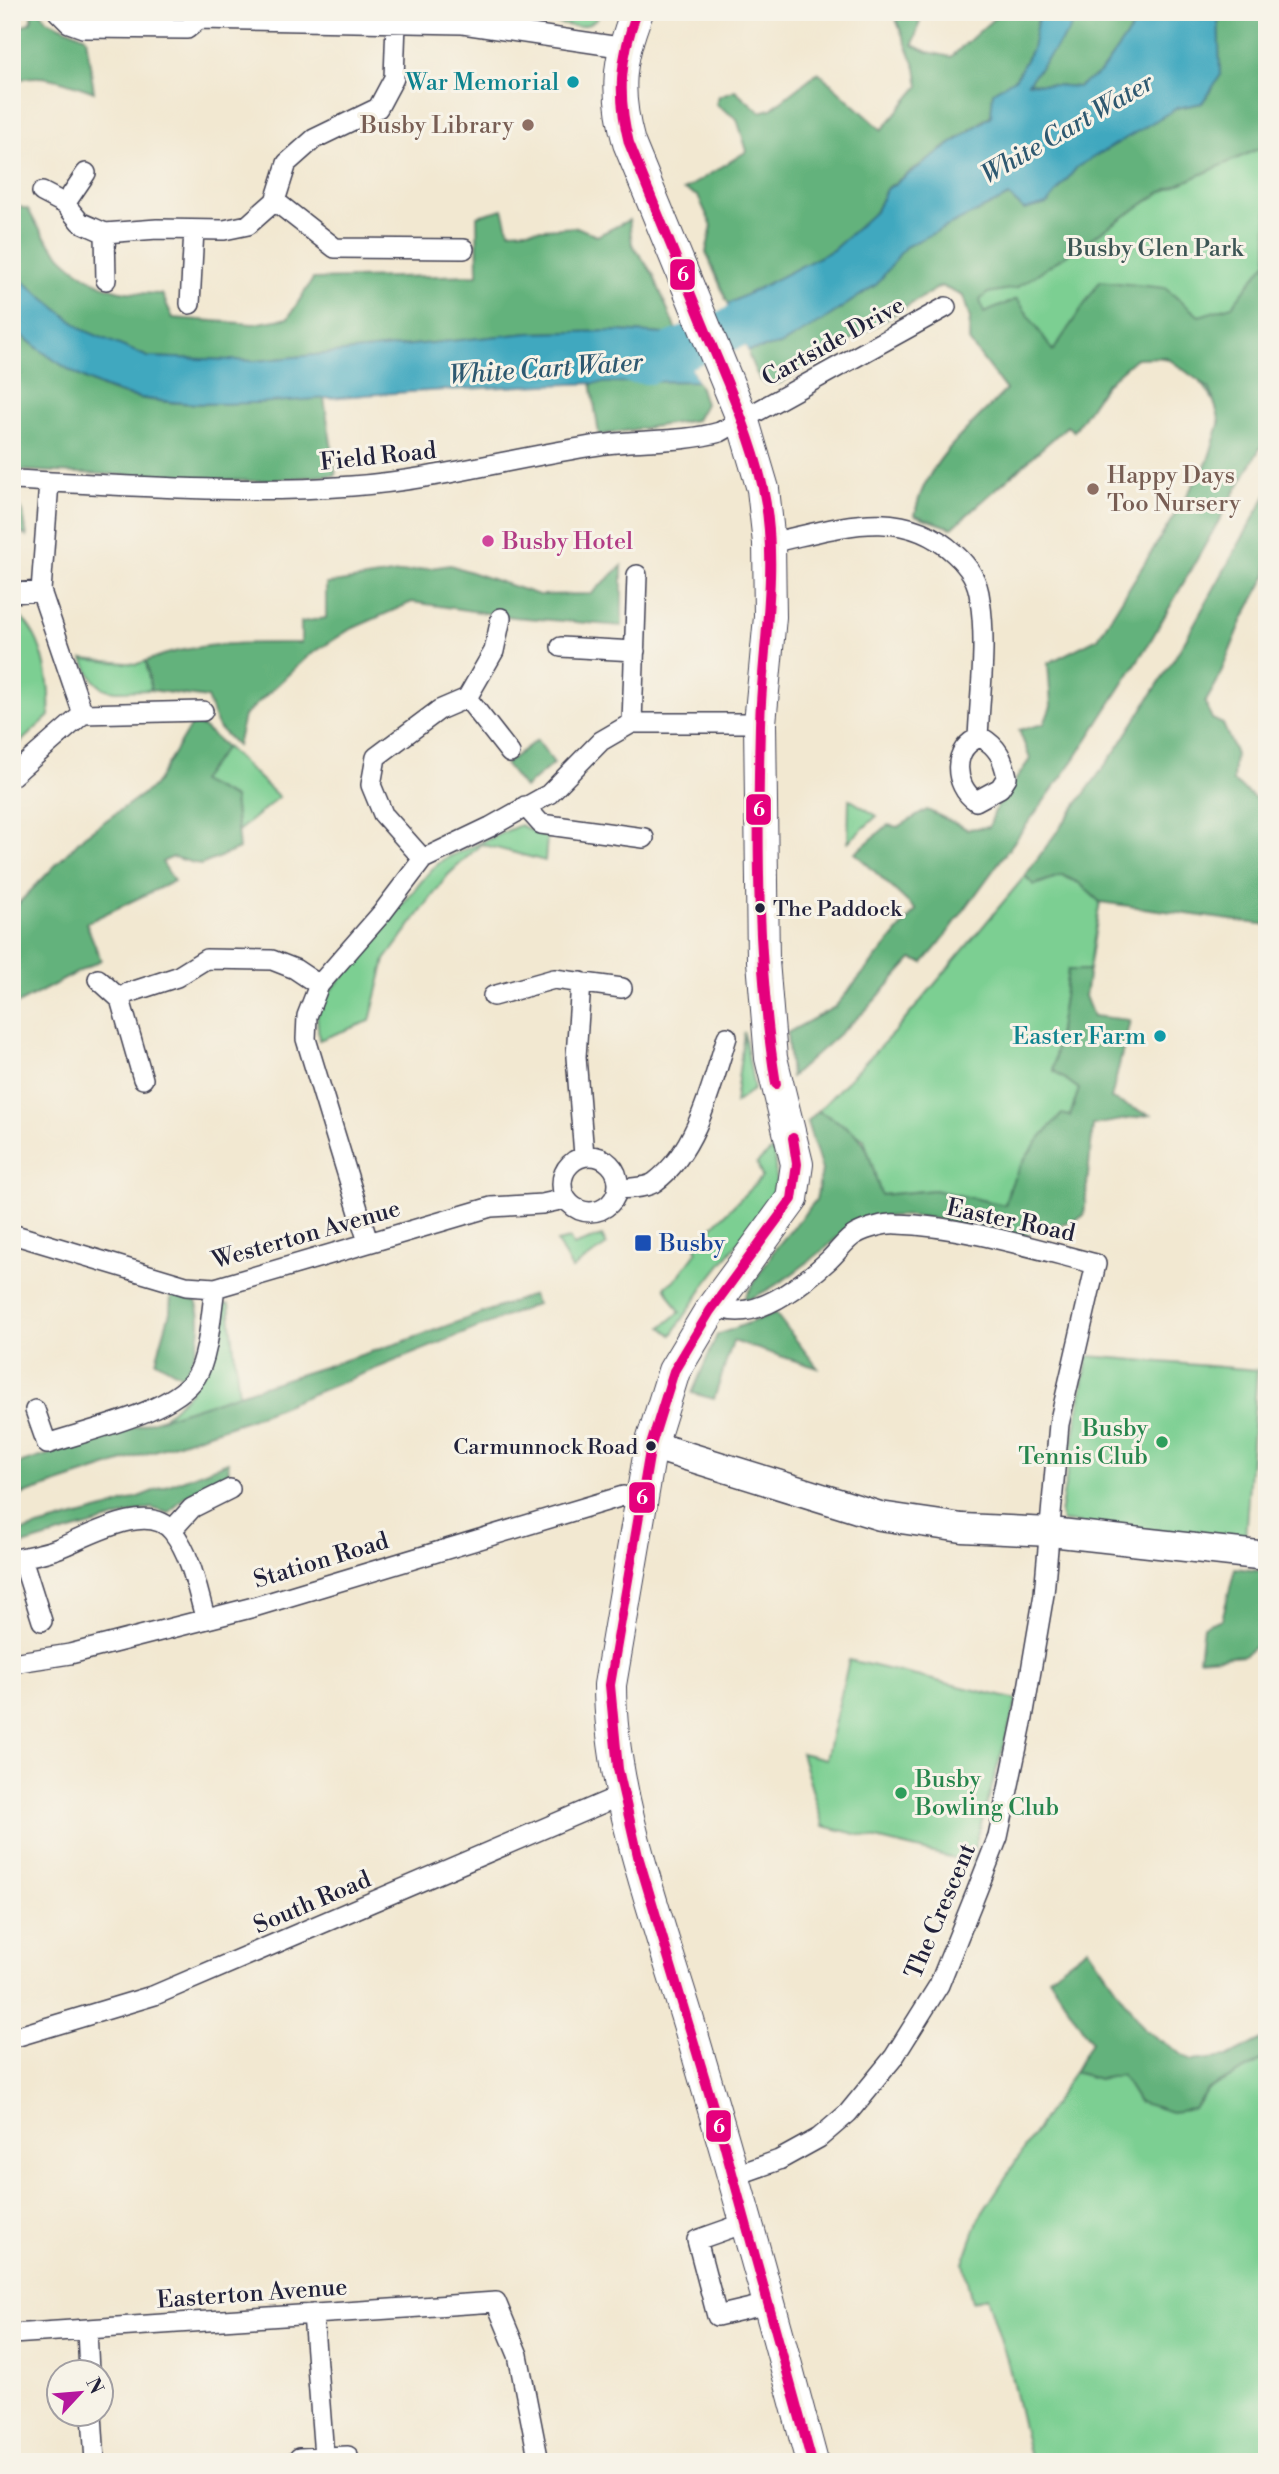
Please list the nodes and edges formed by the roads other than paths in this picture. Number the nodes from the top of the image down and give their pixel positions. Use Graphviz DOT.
graph roads {
  1 [pos="58,12"];
  2 [pos="637,12"];
  3 [pos="277,15"];
  4 [pos="472,19"];
  5 [pos="396,22"];
  6 [pos="626,48"];
  7 [pos="86,173"];
  8 [pos="42,192"];
  9 [pos="275,201"];
  10 [pos="65,204"];
  11 [pos="194,230"];
  12 [pos="105,233"];
  13 [pos="464,249"];
  14 [pos="106,280"];
  15 [pos="190,304"];
  16 [pos="946,307"];
  17 [pos="742,418"];
  18 [pos="12,481"];
  19 [pos="49,482"];
  20 [pos="769,543"];
  21 [pos="637,575"];
  22 [pos="41,591"];
  23 [pos="12,593"];
  24 [pos="501,618"];
  25 [pos="561,648"];
  26 [pos="635,651"];
  27 [pos="467,698"];
  28 [pos="203,711"];
  29 [pos="83,714"];
  30 [pos="632,723"];
  31 [pos="760,723"];
  32 [pos="978,738"];
  33 [pos="510,753"];
  34 [pos="12,776"];
  35 [pos="526,806"];
  36 [pos="644,838"];
  37 [pos="423,859"];
  38 [pos="98,979"];
  39 [pos="581,982"];
  40 [pos="319,985"];
  41 [pos="622,988"];
  42 [pos="493,996"];
  43 [pos="120,999"];
  44 [pos="727,1037"];
  45 [pos="143,1079"];
  46 [pos="584,1155"];
  47 [pos="618,1189"];
  48 [pos="565,1199"];
  49 [pos="12,1234"];
  50 [pos="368,1242"];
  51 [pos="215,1288"];
  52 [pos="714,1304"];
  53 [pos="35,1410"];
  54 [pos="651,1445"];
  55 [pos="230,1489"];
  56 [pos="641,1500"];
  57 [pos="172,1530"];
  58 [pos="1051,1532"];
  59 [pos="1267,1556"];
  60 [pos="17,1559"];
  61 [pos="205,1617"];
  62 [pos="42,1621"];
  63 [pos="12,1664"];
  64 [pos="624,1794"];
  65 [pos="12,2038"];
  66 [pos="734,2176"];
  67 [pos="745,2223"];
  68 [pos="768,2304"];
  69 [pos="313,2314"];
  70 [pos="87,2330"];
  71 [pos="12,2334"];
  72 [pos="88,2358"];
  73 [pos="93,2428"];
  74 [pos="324,2456"];
  75 [pos="348,2456"];
  76 [pos="299,2458"];
  77 [pos="95,2462"];
  78 [pos="539,2462"];
  79 [pos="811,2462"];
  1 -- 3 [label="street"];
  2 -- 6 [label="main road"];
  3 -- 5 [label="street"];
  4 -- 5 [label="street"];
  4 -- 6 [label="street"];
  5 -- 9 [label="street"];
  6 -- 17 [label="main road"];
  7 -- 10 [label="street"];
  8 -- 10 [label="street"];
  9 -- 11 [label="street"];
  9 -- 13 [label="street"];
  10 -- 12 [label="street"];
  11 -- 12 [label="street"];
  11 -- 15 [label="street"];
  12 -- 14 [label="street"];
  16 -- 17 [label="street, Cartside Drive"];
  17 -- 19 [label="street, Field Road"];
  17 -- 20 [label="main road"];
  18 -- 19 [label="street, Field Road"];
  19 -- 22 [label="street"];
  20 -- 31 [label="main road"];
  20 -- 32 [label="street"];
  21 -- 26 [label="street"];
  22 -- 23 [label="street"];
  22 -- 29 [label="street"];
  24 -- 27 [label="street"];
  25 -- 26 [label="street"];
  26 -- 30 [label="street"];
  27 -- 33 [label="street"];
  27 -- 37 [label="street"];
  28 -- 29 [label="street"];
  29 -- 34 [label="street"];
  30 -- 31 [label="street"];
  30 -- 35 [label="street"];
  31 -- 52 [label="main road"];
  35 -- 36 [label="street"];
  35 -- 37 [label="street"];
  37 -- 40 [label="street"];
  38 -- 43 [label="street"];
  39 -- 41 [label="street"];
  39 -- 42 [label="street"];
  39 -- 46 [label="street"];
  40 -- 43 [label="street"];
  40 -- 50 [label="street"];
  43 -- 45 [label="street"];
  44 -- 47 [label="street"];
  46 -- 47 [label="street"];
  46 -- 48 [label="street"];
  47 -- 48 [label="street"];
  48 -- 50 [label="street, Westerton Avenue"];
  49 -- 51 [label="street, Westerton Avenue"];
  50 -- 51 [label="street, Westerton Avenue"];
  51 -- 53 [label="street"];
  52 -- 54 [label="main road"];
  52 -- 58 [label="street, Easter Road"];
  54 -- 56 [label="main road"];
  54 -- 58 [label="main road"];
  55 -- 57 [label="street"];
  56 -- 61 [label="street, Station Road"];
  56 -- 64 [label="main road"];
  57 -- 60 [label="street"];
  57 -- 61 [label="street"];
  58 -- 59 [label="main road"];
  58 -- 66 [label="street, The Crescent"];
  60 -- 62 [label="street"];
  61 -- 63 [label="street, Station Road"];
  64 -- 65 [label="street, South Road"];
  64 -- 66 [label="main road"];
  66 -- 67 [label="main road"];
  67 -- 68 [label="main road"];
  67 -- 68 [label="street"];
  68 -- 79 [label="main road"];
  69 -- 70 [label="street, Easterton Avenue"];
  69 -- 74 [label="street"];
  69 -- 78 [label="street, Easterton Avenue"];
  70 -- 71 [label="street, Easterton Avenue"];
  70 -- 72 [label="street"];
  73 -- 77 [label="street"];
  74 -- 75 [label="street"];
  74 -- 76 [label="street"];
}
